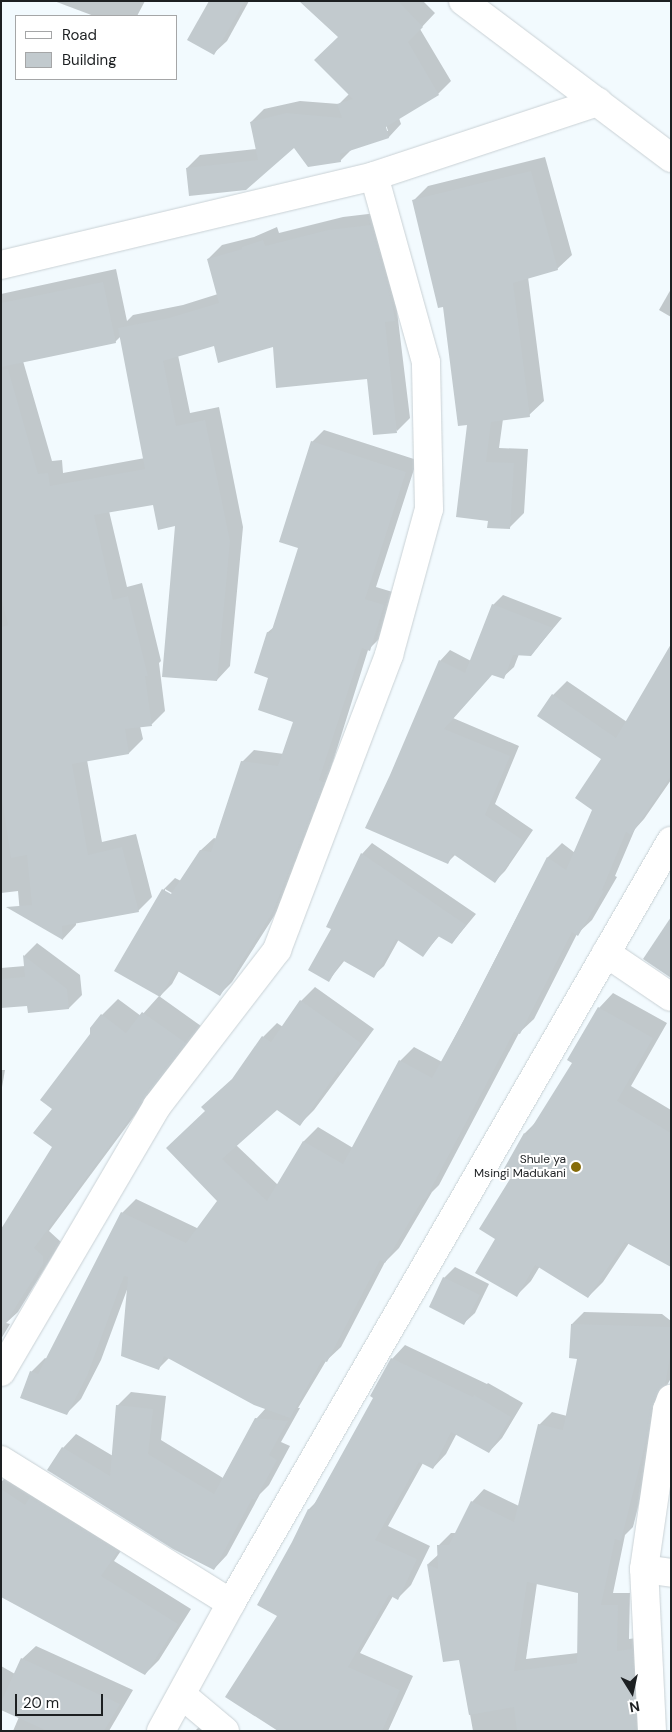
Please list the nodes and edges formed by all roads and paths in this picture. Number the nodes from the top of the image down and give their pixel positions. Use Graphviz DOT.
graph roads {
  1 [pos="463,1"];
  2 [pos="598,102"];
  3 [pos="671,158"];
  4 [pos="374,176"];
  5 [pos="1,264"];
  6 [pos="671,841"];
  7 [pos="606,953"];
  8 [pos="671,997"];
  9 [pos="1,1372"];
  10 [pos="671,1399"];
  11 [pos="1,1460"];
  12 [pos="644,1569"];
  13 [pos="671,1574"];
  14 [pos="231,1603"];
  15 [pos="182,1695"];
  16 [pos="161,1731"];
  17 [pos="225,1731"];
  18 [pos="652,1731"];
  1 -- 2 [label="street"];
  2 -- 3 [label="street"];
  2 -- 4 [label="street"];
  4 -- 5 [label="street"];
  4 -- 9 [label="street"];
  6 -- 7 [label="street"];
  7 -- 8 [label="street"];
  7 -- 14 [label="street"];
  10 -- 12 [label="street"];
  11 -- 14 [label="street"];
  12 -- 13 [label="street"];
  12 -- 18 [label="street"];
  14 -- 15 [label="street"];
  15 -- 16 [label="street"];
  15 -- 17 [label="street"];
}
